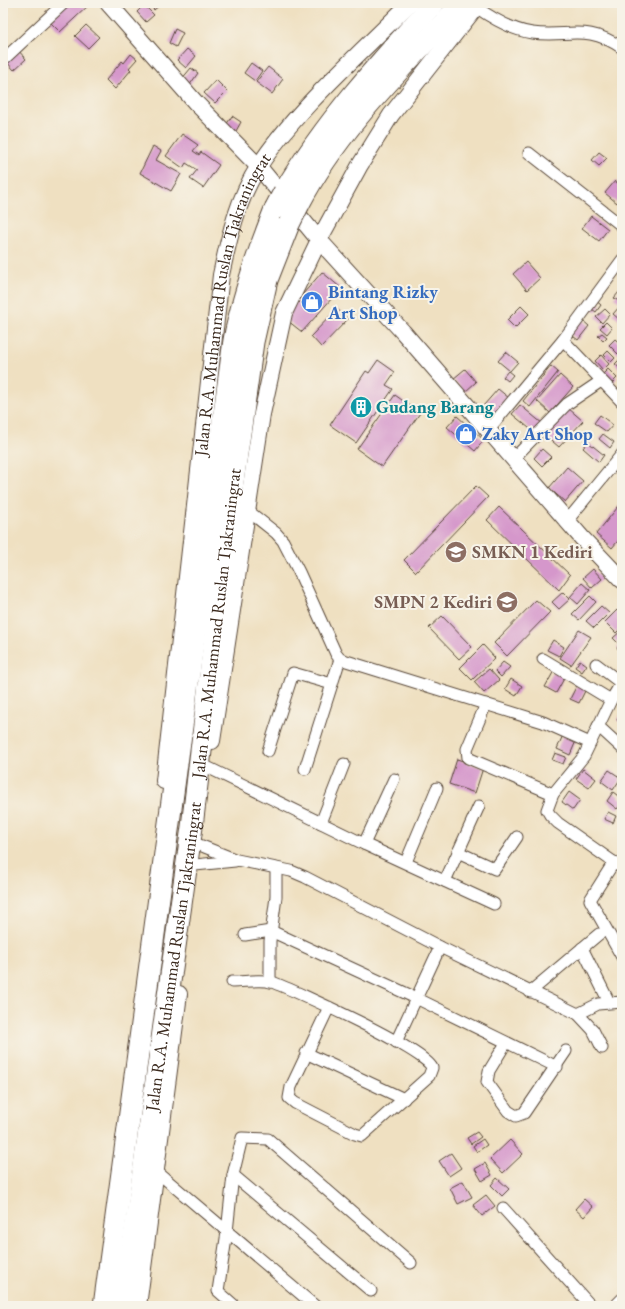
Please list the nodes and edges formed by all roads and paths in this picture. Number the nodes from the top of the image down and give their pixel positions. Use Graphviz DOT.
graph roads {
  1 [pos="64,3"];
  2 [pos="108,3"];
  3 [pos="410,3"];
  4 [pos="434,3"];
  5 [pos="472,4"];
  6 [pos="622,48"];
  7 [pos="3,60"];
  8 [pos="529,153"];
  9 [pos="259,167"];
  10 [pos="287,207"];
  11 [pos="622,226"];
  12 [pos="319,240"];
  13 [pos="622,260"];
  14 [pos="563,340"];
  15 [pos="601,381"];
  16 [pos="622,402"];
  17 [pos="488,430"];
  18 [pos="622,454"];
  19 [pos="513,459"];
  20 [pos="247,510"];
  21 [pos="567,521"];
  22 [pos="622,580"];
  23 [pos="340,659"];
  24 [pos="543,659"];
  25 [pos="596,664"];
  26 [pos="622,682"];
  27 [pos="332,684"];
  28 [pos="611,700"];
  29 [pos="486,704"];
  30 [pos="598,726"];
  31 [pos="590,743"];
  32 [pos="622,748"];
  33 [pos="268,751"];
  34 [pos="166,764"];
  35 [pos="344,764"];
  36 [pos="305,769"];
  37 [pos="206,770"];
  38 [pos="394,779"];
  39 [pos="437,788"];
  40 [pos="554,794"];
  41 [pos="172,803"];
  42 [pos="193,803"];
  43 [pos="479,806"];
  44 [pos="321,823"];
  45 [pos="169,836"];
  46 [pos="517,837"];
  47 [pos="364,844"];
  48 [pos="195,845"];
  49 [pos="458,852"];
  50 [pos="237,860"];
  51 [pos="155,861"];
  52 [pos="406,862"];
  53 [pos="618,865"];
  54 [pos="276,868"];
  55 [pos="445,881"];
  56 [pos="494,904"];
  57 [pos="271,931"];
  58 [pos="245,934"];
  59 [pos="599,934"];
  60 [pos="440,947"];
  61 [pos="582,948"];
  62 [pos="622,957"];
  63 [pos="232,982"];
  64 [pos="270,982"];
  65 [pos="530,992"];
  66 [pos="416,998"];
  67 [pos="609,1002"];
  68 [pos="622,1002"];
  69 [pos="329,1007"];
  70 [pos="578,1014"];
  71 [pos="396,1042"];
  72 [pos="506,1043"];
  73 [pos="602,1048"];
  74 [pos="566,1051"];
  75 [pos="306,1053"];
  76 [pos="556,1067"];
  77 [pos="404,1099"];
  78 [pos="156,1171"];
  79 [pos="233,1175"];
  80 [pos="504,1208"];
  81 [pos="227,1232"];
  82 [pos="411,1263"];
  83 [pos="371,1291"];
  84 [pos="622,1299"];
  85 [pos="94,1306"];
  86 [pos="104,1306"];
  87 [pos="124,1306"];
  88 [pos="138,1306"];
  89 [pos="235,1306"];
  90 [pos="314,1306"];
  91 [pos="591,1306"];
  92 [pos="615,1306"];
  1 -- 7 [label="street"];
  2 -- 9 [label="street"];
  3 -- 9 [label="street, Jalan R.A. Muhammad Ruslan Tjakraningrat"];
  4 -- 10 [label="highway, Jalan R.A. Muhammad Ruslan Tjakraningrat"];
  5 -- 6 [label="street"];
  5 -- 10 [label="highway, Jalan R.A. Muhammad Ruslan Tjakraningrat"];
  5 -- 12 [label="street, Jalan R.A. Muhammad Ruslan Tjakraningrat"];
  8 -- 11 [label="street"];
  9 -- 12 [label="street"];
  9 -- 34 [label="street, Jalan R.A. Muhammad Ruslan Tjakraningrat"];
  10 -- 41 [label="highway, Jalan R.A. Muhammad Ruslan Tjakraningrat"];
  10 -- 42 [label="highway, Jalan R.A. Muhammad Ruslan Tjakraningrat"];
  12 -- 17 [label="street"];
  12 -- 20 [label="street, Jalan R.A. Muhammad Ruslan Tjakraningrat"];
  13 -- 14 [label="street"];
  14 -- 15 [label="street"];
  14 -- 17 [label="street"];
  15 -- 16 [label="street"];
  15 -- 19 [label="street"];
  17 -- 19 [label="street"];
  18 -- 21 [label="street"];
  19 -- 21 [label="street"];
  20 -- 23 [label="street"];
  20 -- 37 [label="street, Jalan R.A. Muhammad Ruslan Tjakraningrat"];
  21 -- 22 [label="street"];
  23 -- 27 [label="street"];
  23 -- 29 [label="street"];
  24 -- 28 [label="street"];
  25 -- 26 [label="street"];
  26 -- 28 [label="street"];
  27 -- 33 [label="street"];
  27 -- 36 [label="street"];
  28 -- 30 [label="street"];
  29 -- 31 [label="street"];
  29 -- 40 [label="street"];
  30 -- 31 [label="street"];
  30 -- 32 [label="street"];
  31 -- 40 [label="street"];
  34 -- 41 [label="highway"];
  34 -- 51 [label="street, Jalan R.A. Muhammad Ruslan Tjakraningrat"];
  35 -- 44 [label="street"];
  37 -- 42 [label="highway"];
  37 -- 44 [label="street"];
  37 -- 48 [label="street, Jalan R.A. Muhammad Ruslan Tjakraningrat"];
  38 -- 47 [label="street"];
  39 -- 52 [label="street"];
  40 -- 53 [label="street"];
  41 -- 45 [label="highway, Jalan R.A. Muhammad Ruslan Tjakraningrat"];
  42 -- 48 [label="highway, Jalan R.A. Muhammad Ruslan Tjakraningrat"];
  43 -- 49 [label="street"];
  44 -- 47 [label="street"];
  45 -- 51 [label="highway"];
  45 -- 86 [label="highway, Jalan R.A. Muhammad Ruslan Tjakraningrat"];
  46 -- 49 [label="street"];
  47 -- 52 [label="street"];
  48 -- 50 [label="street"];
  48 -- 50 [label="street"];
  48 -- 78 [label="street, Jalan R.A. Muhammad Ruslan Tjakraningrat"];
  48 -- 87 [label="highway, Jalan R.A. Muhammad Ruslan Tjakraningrat"];
  49 -- 55 [label="street"];
  50 -- 54 [label="street"];
  51 -- 85 [label="street, Jalan R.A. Muhammad Ruslan Tjakraningrat"];
  52 -- 55 [label="street"];
  53 -- 62 [label="street"];
  54 -- 57 [label="street"];
  54 -- 60 [label="street"];
  55 -- 56 [label="street"];
  57 -- 58 [label="street"];
  57 -- 64 [label="street"];
  57 -- 66 [label="street"];
  59 -- 61 [label="street"];
  60 -- 65 [label="street"];
  60 -- 66 [label="street"];
  61 -- 65 [label="street"];
  61 -- 67 [label="street"];
  63 -- 64 [label="street"];
  64 -- 69 [label="street"];
  65 -- 70 [label="street"];
  66 -- 71 [label="street"];
  66 -- 72 [label="street"];
  67 -- 68 [label="street"];
  67 -- 70 [label="street"];
  69 -- 71 [label="street"];
  69 -- 75 [label="street"];
  70 -- 73 [label="street"];
  71 -- 77 [label="street"];
  72 -- 76 [label="street"];
  72 -- 76 [label="street"];
  74 -- 76 [label="street"];
  75 -- 77 [label="street"];
  75 -- 77 [label="street"];
  78 -- 81 [label="street"];
  78 -- 88 [label="street, Jalan R.A. Muhammad Ruslan Tjakraningrat"];
  79 -- 81 [label="street"];
  79 -- 82 [label="street"];
  79 -- 83 [label="street"];
  80 -- 91 [label="street"];
  81 -- 89 [label="street"];
  81 -- 90 [label="street"];
  84 -- 92 [label="street"];
}
